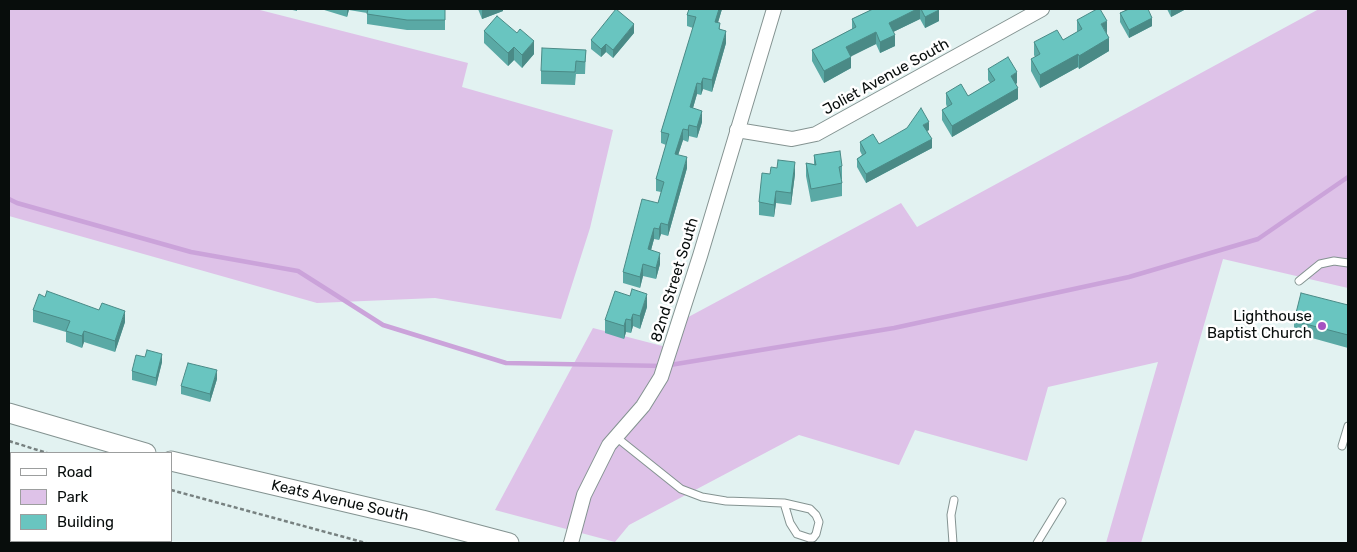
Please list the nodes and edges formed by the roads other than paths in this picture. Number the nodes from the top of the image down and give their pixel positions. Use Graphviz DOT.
graph roads {
  1 [pos="774,9"];
  2 [pos="1042,9"];
  3 [pos="737,130"];
  4 [pos="1348,262"];
  5 [pos="1300,281"];
  6 [pos="9,413"];
  7 [pos="1348,426"];
  8 [pos="616,438"];
  9 [pos="1342,446"];
  10 [pos="143,452"];
  11 [pos="172,461"];
  12 [pos="954,500"];
  13 [pos="1062,502"];
  14 [pos="784,503"];
  15 [pos="508,543"];
  16 [pos="571,543"];
  17 [pos="953,543"];
  18 [pos="1037,543"];
  1 -- 3 [label="street, 82nd Street South"];
  2 -- 3 [label="street, Joliet Avenue South"];
  3 -- 8 [label="street, 82nd Street South"];
  4 -- 5 [label="lane"];
  6 -- 10 [label="main road"];
  7 -- 9 [label="lane"];
  8 -- 14 [label="lane"];
  8 -- 16 [label="street, 82nd Street South"];
  11 -- 15 [label="main road, Keats Avenue South"];
  12 -- 17 [label="lane"];
  13 -- 18 [label="lane"];
  14 -- 14 [label="lane"];
}
